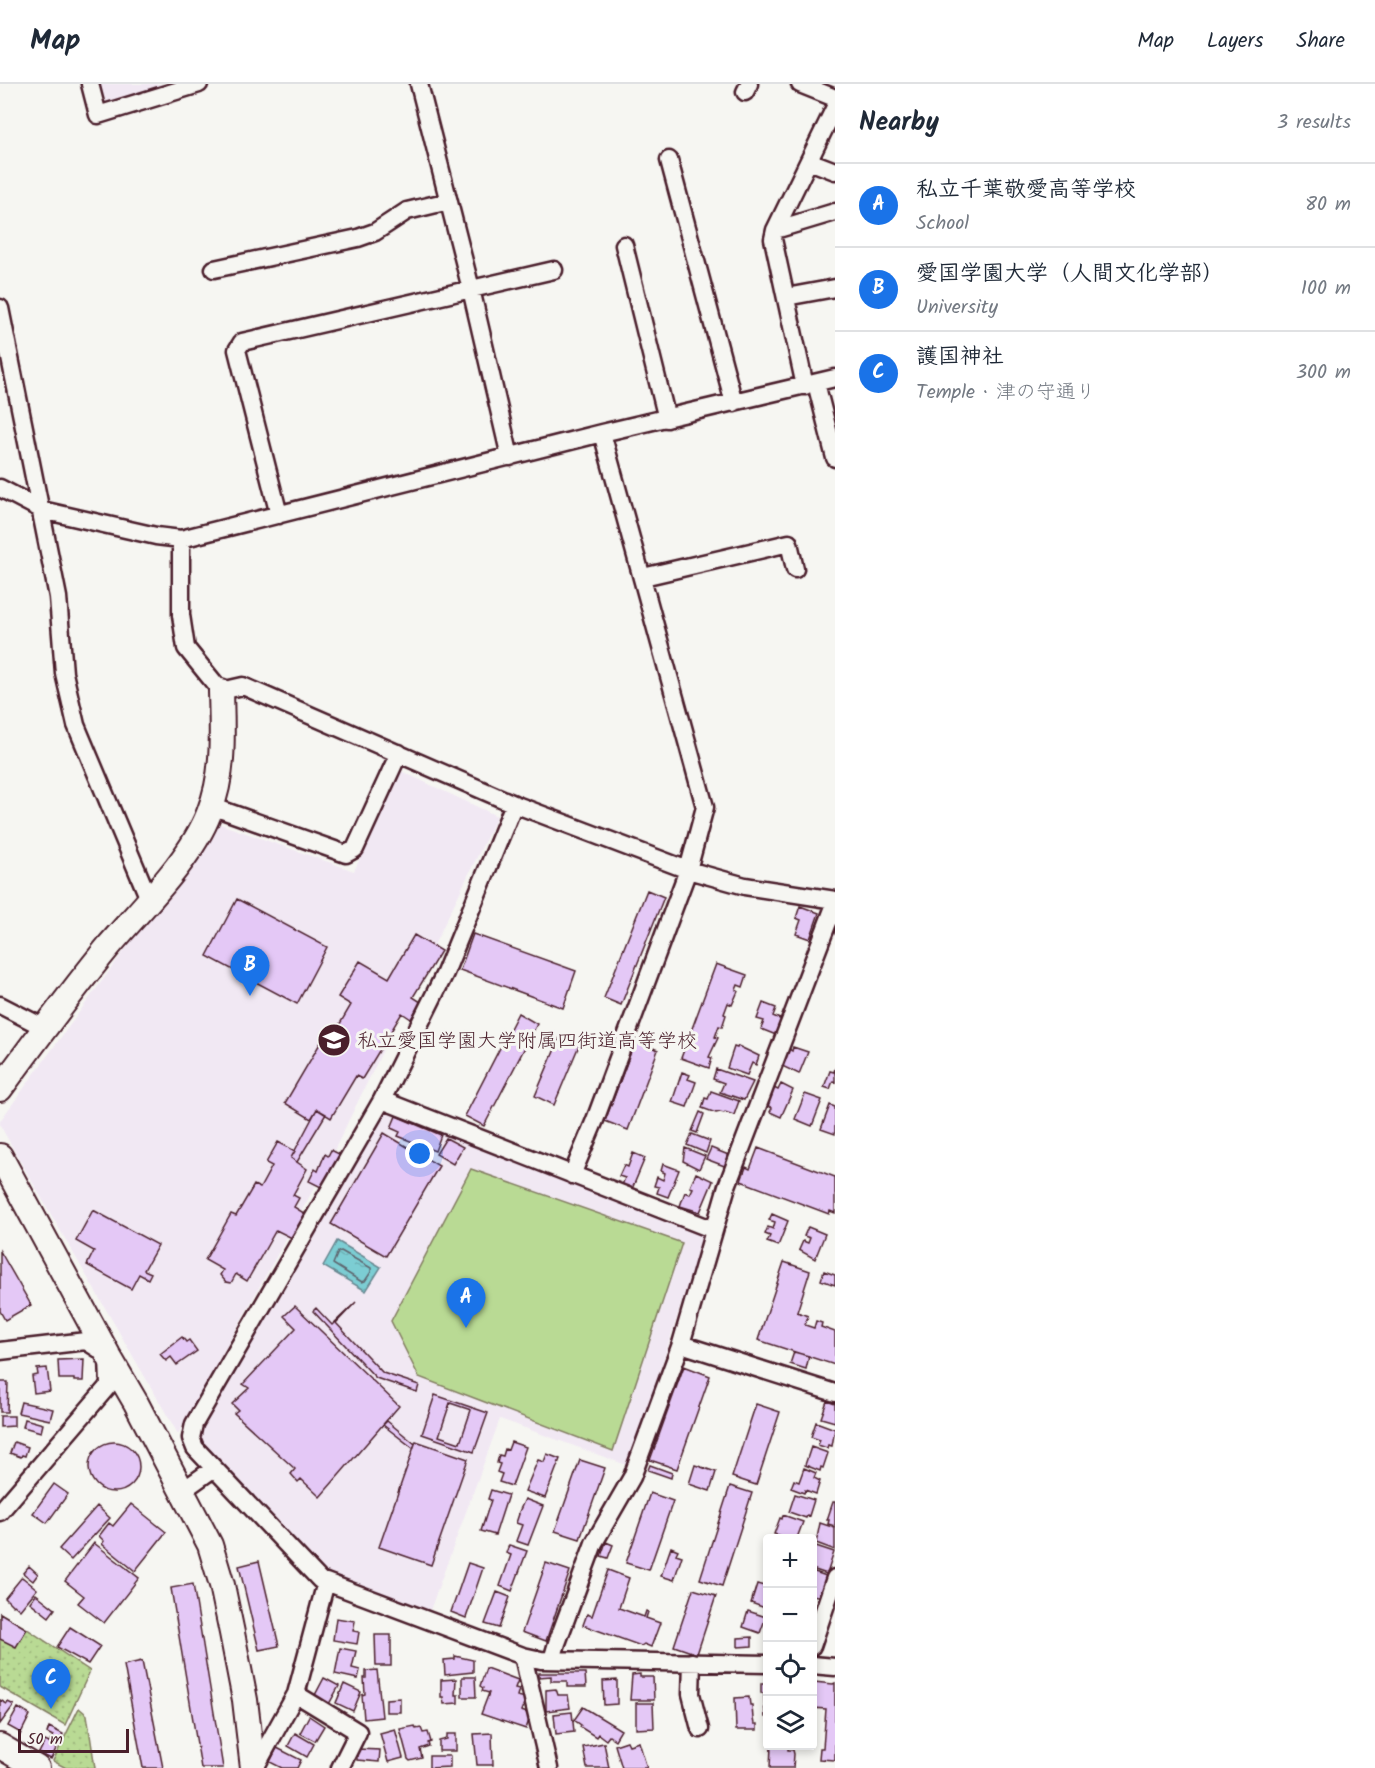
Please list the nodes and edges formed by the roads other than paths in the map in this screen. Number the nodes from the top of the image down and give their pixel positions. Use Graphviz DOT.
graph roads {
  1 [pos="90,84"];
  2 [pos="199,84"];
  3 [pos="419,84"];
  4 [pos="800,84"];
  5 [pos="835,99"];
  6 [pos="835,107"];
  7 [pos="669,160"];
  8 [pos="808,161"];
  9 [pos="835,171"];
  10 [pos="449,201"];
  11 [pos="835,212"];
  12 [pos="775,230"];
  13 [pos="624,245"];
  14 [pos="214,269"];
  15 [pos="554,270"];
  16 [pos="835,288"];
  17 [pos="471,289"];
  18 [pos="786,297"];
  19 [pos="0,308"];
  20 [pos="835,378"];
  21 [pos="810,384"];
  22 [pos="734,403"];
  23 [pos="667,419"];
  24 [pos="602,433"];
  25 [pos="510,457"];
  26 [pos="835,458"];
  27 [pos="0,488"];
  28 [pos="42,510"];
  29 [pos="279,515"];
  30 [pos="181,539"];
  31 [pos="795,569"];
  32 [pos="643,577"];
  33 [pos="220,691"];
  34 [pos="399,753"];
  35 [pos="514,804"];
  36 [pos="212,806"];
  37 [pos="688,870"];
  38 [pos="149,898"];
  39 [pos="835,902"];
  40 [pos="0,1005"];
  41 [pos="45,1028"];
  42 [pos="0,1089"];
  43 [pos="382,1100"];
  44 [pos="0,1156"];
  45 [pos="572,1174"];
  46 [pos="714,1230"];
  47 [pos="681,1344"];
  48 [pos="0,1352"];
  49 [pos="108,1355"];
  50 [pos="835,1393"];
  51 [pos="213,1469"];
  52 [pos="182,1491"];
  53 [pos="0,1512"];
  54 [pos="835,1578"];
  55 [pos="326,1582"];
  56 [pos="814,1642"];
  57 [pos="523,1656"];
  58 [pos="552,1660"];
  59 [pos="692,1662"];
  60 [pos="763,1664"];
  61 [pos="817,1665"];
  62 [pos="835,1667"];
  63 [pos="296,1694"];
  64 [pos="700,1729"];
  65 [pos="0,1746"];
  66 [pos="37,1768"];
  67 [pos="254,1768"];
  68 [pos="340,1768"];
  69 [pos="549,1768"];
  1 -- 2 [label="street"];
  3 -- 10 [label="street"];
  4 -- 5 [label="street"];
  6 -- 8 [label="street"];
  7 -- 22 [label="street"];
  8 -- 9 [label="street"];
  8 -- 12 [label="street"];
  10 -- 14 [label="street"];
  10 -- 17 [label="street"];
  11 -- 12 [label="street"];
  12 -- 18 [label="street"];
  13 -- 23 [label="street"];
  15 -- 17 [label="street"];
  16 -- 18 [label="street"];
  17 -- 25 [label="street"];
  17 -- 29 [label="street"];
  18 -- 21 [label="street"];
  19 -- 28 [label="street"];
  20 -- 21 [label="street"];
  21 -- 22 [label="street"];
  21 -- 26 [label="street"];
  22 -- 23 [label="street"];
  23 -- 24 [label="street"];
  24 -- 25 [label="street"];
  24 -- 32 [label="street"];
  25 -- 29 [label="street"];
  27 -- 28 [label="street"];
  28 -- 30 [label="street"];
  28 -- 38 [label="street"];
  29 -- 30 [label="street"];
  30 -- 33 [label="street"];
  31 -- 32 [label="street"];
  32 -- 37 [label="street"];
  33 -- 34 [label="street"];
  33 -- 36 [label="street"];
  34 -- 35 [label="street"];
  34 -- 36 [label="street"];
  35 -- 37 [label="street"];
  35 -- 43 [label="street"];
  36 -- 38 [label="street"];
  37 -- 39 [label="street"];
  37 -- 45 [label="street"];
  38 -- 41 [label="street"];
  39 -- 46 [label="street"];
  40 -- 41 [label="street"];
  41 -- 42 [label="street"];
  43 -- 45 [label="street"];
  43 -- 51 [label="street"];
  44 -- 49 [label="street"];
  45 -- 46 [label="street"];
  46 -- 47 [label="street"];
  47 -- 50 [label="street"];
  47 -- 58 [label="street"];
  48 -- 49 [label="street"];
  49 -- 52 [label="street"];
  49 -- 53 [label="street"];
  51 -- 52 [label="street"];
  51 -- 55 [label="street"];
  52 -- 67 [label="street"];
  54 -- 56 [label="street"];
  55 -- 57 [label="street"];
  55 -- 63 [label="street"];
  57 -- 58 [label="street"];
  57 -- 69 [label="street"];
  58 -- 59 [label="street"];
  59 -- 60 [label="street"];
  59 -- 64 [label="street"];
  61 -- 62 [label="street"];
  63 -- 67 [label="street"];
  63 -- 68 [label="street"];
  65 -- 66 [label="street"];
}
